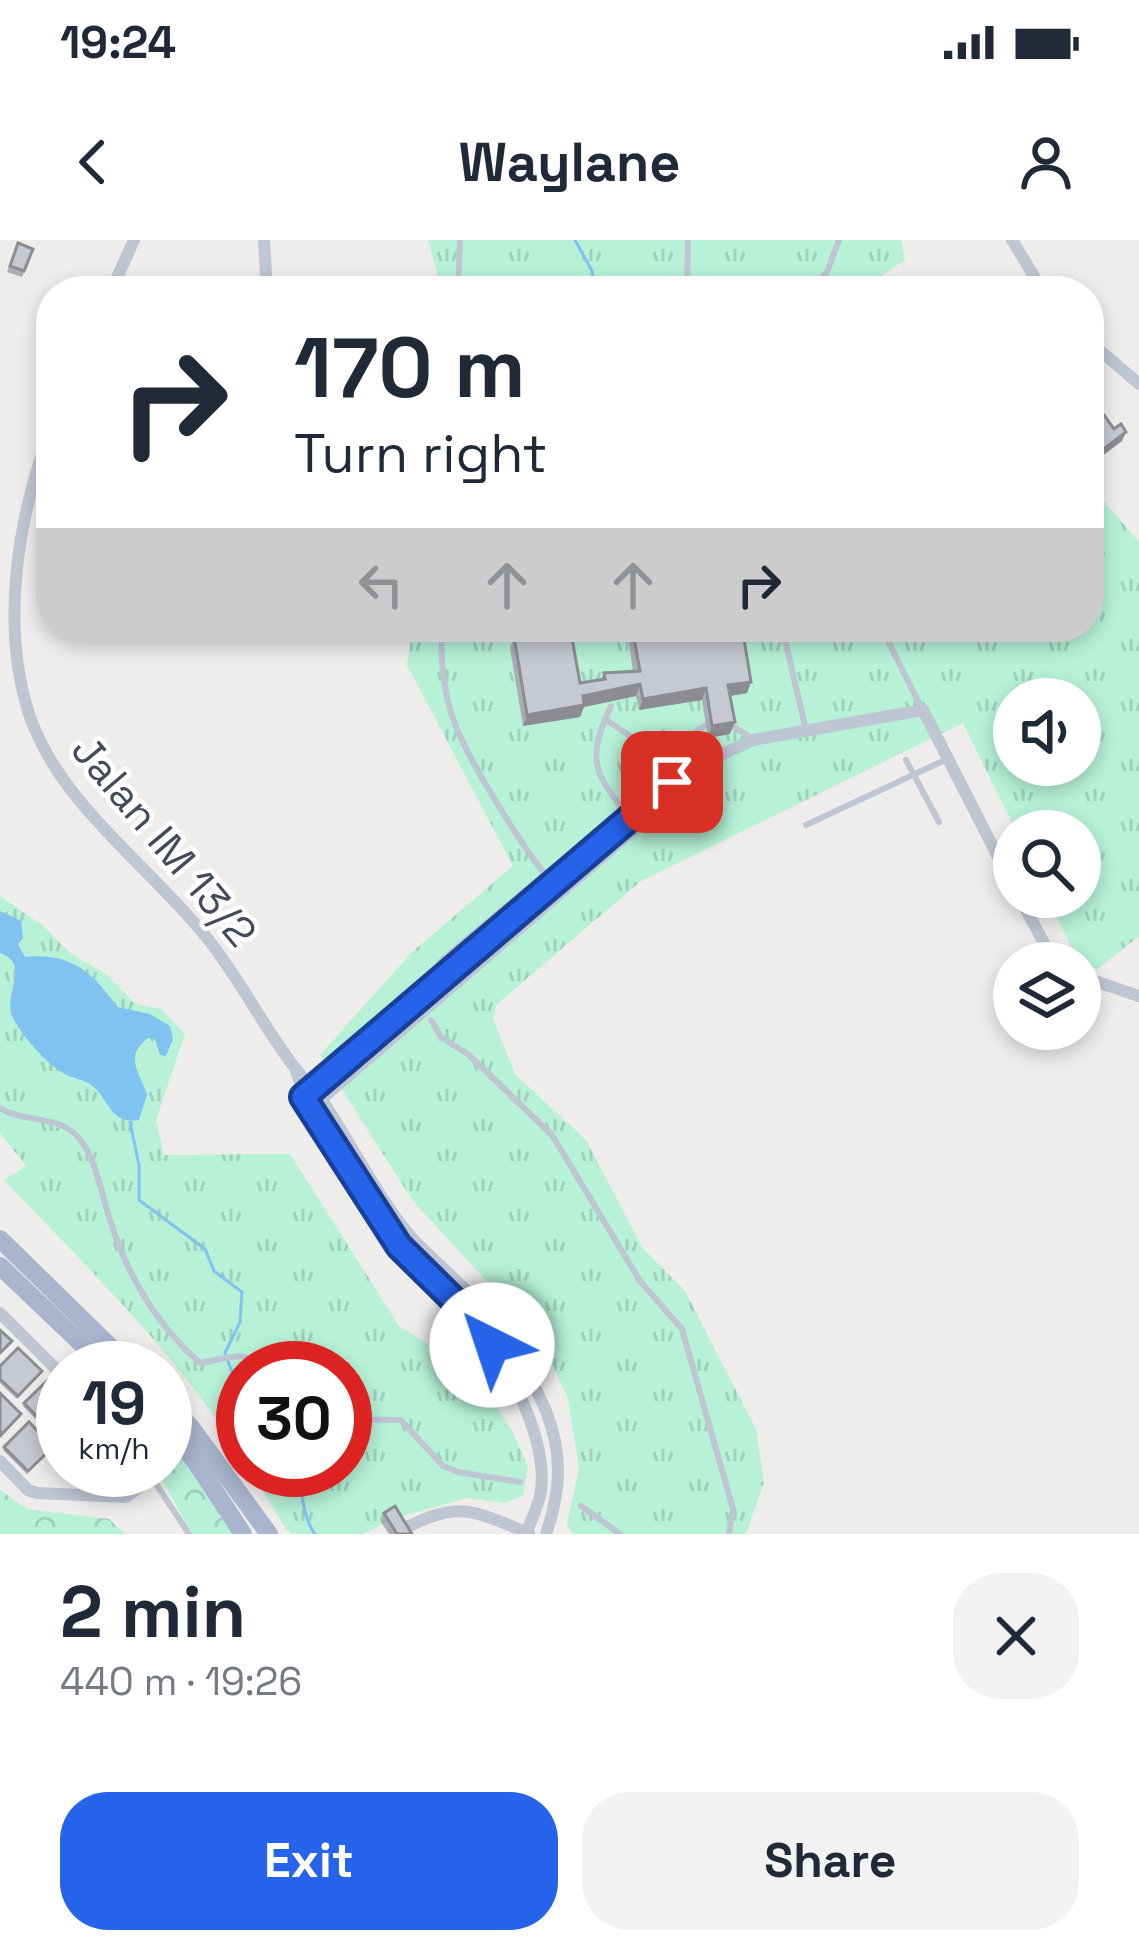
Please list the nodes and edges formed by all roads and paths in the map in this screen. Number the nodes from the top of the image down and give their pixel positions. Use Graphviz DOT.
graph roads {
  1 [pos="134,240"];
  2 [pos="264,240"];
  3 [pos="460,240"];
  4 [pos="688,240"];
  5 [pos="839,240"];
  6 [pos="1012,240"];
  7 [pos="118,276"];
  8 [pos="266,276"];
  9 [pos="459,276"];
  10 [pos="687,276"];
  11 [pos="823,276"];
  12 [pos="1033,276"];
  13 [pos="1104,354"];
  14 [pos="1139,384"];
  15 [pos="36,483"];
  16 [pos="441,642"];
  17 [pos="785,642"];
  18 [pos="888,642"];
  19 [pos="611,706"];
  20 [pos="922,710"];
  21 [pos="605,719"];
  22 [pos="728,723"];
  23 [pos="706,725"];
  24 [pos="806,730"];
  25 [pos="753,740"];
  26 [pos="946,759"];
  27 [pos="906,760"];
  28 [pos="682,773"];
  29 [pos="914,776"];
  30 [pos="633,822"];
  31 [pos="939,822"];
  32 [pos="806,825"];
  33 [pos="993,848"];
  34 [pos="578,869"];
  35 [pos="549,879"];
  36 [pos="502,933"];
  37 [pos="433,972"];
  38 [pos="1101,983"];
  39 [pos="1139,996"];
  40 [pos="431,1020"];
  41 [pos="312,1098"];
  42 [pos="0,1108"];
  43 [pos="0,1239"];
  44 [pos="0,1266"];
  45 [pos="0,1313"];
  46 [pos="79,1341"];
  47 [pos="104,1341"];
  48 [pos="36,1349"];
  49 [pos="216,1360"];
  50 [pos="372,1419"];
  51 [pos="192,1429"];
  52 [pos="192,1458"];
  53 [pos="0,1461"];
  54 [pos="520,1482"];
  55 [pos="36,1493"];
  56 [pos="165,1497"];
  57 [pos="581,1506"];
  58 [pos="400,1529"];
  59 [pos="528,1533"];
  60 [pos="189,1534"];
  61 [pos="243,1534"];
  62 [pos="268,1534"];
  63 [pos="546,1534"];
  64 [pos="620,1534"];
  65 [pos="728,1534"];
  1 -- 7 [label="street"];
  2 -- 8 [label="street"];
  3 -- 9 [label="lane"];
  4 -- 10 [label="lane"];
  5 -- 11 [label="lane"];
  6 -- 12 [label="street"];
  13 -- 14 [label="street"];
  15 -- 41 [label="street, Jalan IM 13/2"];
  16 -- 35 [label="lane"];
  17 -- 24 [label="lane"];
  18 -- 20 [label="lane"];
  19 -- 21 [label="lane"];
  20 -- 24 [label="street"];
  20 -- 26 [label="street"];
  21 -- 28 [label="lane"];
  21 -- 30 [label="lane"];
  22 -- 25 [label="lane"];
  23 -- 28 [label="lane"];
  24 -- 25 [label="street"];
  25 -- 28 [label="street"];
  26 -- 29 [label="lane"];
  26 -- 33 [label="street"];
  27 -- 29 [label="lane"];
  28 -- 30 [label="street"];
  29 -- 31 [label="lane"];
  29 -- 32 [label="lane"];
  30 -- 34 [label="street"];
  34 -- 35 [label="street"];
  34 -- 36 [label="street"];
  35 -- 36 [label="street"];
  35 -- 37 [label="lane"];
  36 -- 41 [label="street"];
  38 -- 39 [label="street"];
  40 -- 65 [label="lane"];
  41 -- 59 [label="street, Jalan IM 13/2"];
  41 -- 63 [label="street, Jalan IM 13/2"];
  42 -- 49 [label="lane"];
  43 -- 47 [label="main road"];
  44 -- 46 [label="main road"];
  45 -- 48 [label="street"];
  50 -- 54 [label="lane"];
  51 -- 62 [label="main road"];
  52 -- 61 [label="main road"];
  53 -- 55 [label="street"];
  56 -- 60 [label="lane"];
  57 -- 64 [label="lane"];
  58 -- 59 [label="street"];
}
